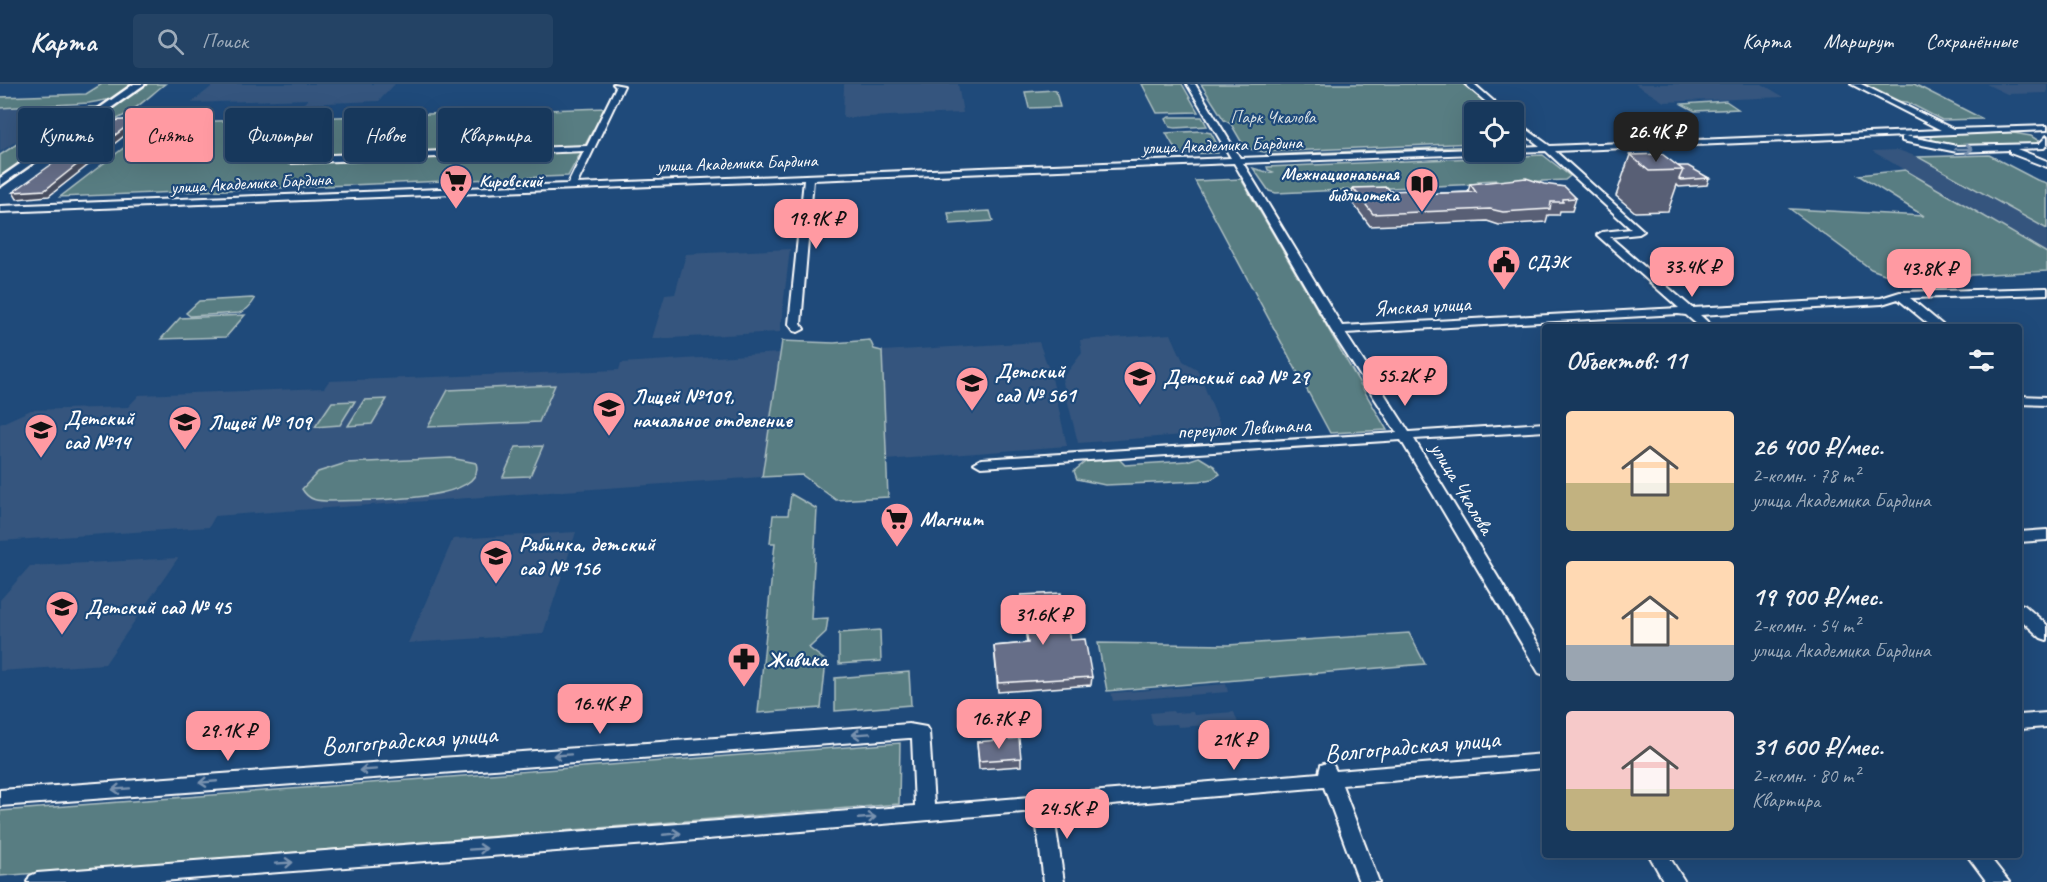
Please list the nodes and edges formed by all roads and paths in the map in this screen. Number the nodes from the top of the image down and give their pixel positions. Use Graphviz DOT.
graph roads {
  1 [pos="140,84"];
  2 [pos="617,84"];
  3 [pos="1191,84"];
  4 [pos="1469,84"];
  5 [pos="1854,84"];
  6 [pos="1490,102"];
  7 [pos="2047,128"];
  8 [pos="1998,129"];
  9 [pos="1524,130"];
  10 [pos="1950,131"];
  11 [pos="1930,132"];
  12 [pos="1864,136"];
  13 [pos="2044,142"];
  14 [pos="1941,146"];
  15 [pos="590,148"];
  16 [pos="1547,148"];
  17 [pos="1987,148"];
  18 [pos="1524,149"];
  19 [pos="1464,151"];
  20 [pos="332,158"];
  21 [pos="2034,158"];
  22 [pos="1237,161"];
  23 [pos="2047,164"];
  24 [pos="809,177"];
  25 [pos="0,183"];
  26 [pos="571,187"];
  27 [pos="0,209"];
  28 [pos="2047,291"];
  29 [pos="1900,295"];
  30 [pos="1691,312"];
  31 [pos="1704,324"];
  32 [pos="1935,324"];
  33 [pos="798,329"];
  34 [pos="1337,330"];
  35 [pos="2022,400"];
  36 [pos="2045,403"];
  37 [pos="1542,427"];
  38 [pos="1406,437"];
  39 [pos="981,463"];
  40 [pos="2047,535"];
  41 [pos="2022,537"];
  42 [pos="2022,612"];
  43 [pos="2047,634"];
  44 [pos="1542,664"];
  45 [pos="2047,720"];
  46 [pos="2022,722"];
  47 [pos="1542,761"];
  48 [pos="1329,776"];
  49 [pos="0,798"];
  50 [pos="1043,804"];
  51 [pos="925,813"];
  52 [pos="1660,858"];
  53 [pos="1979,858"];
  54 [pos="155,877"];
  55 [pos="37,882"];
  56 [pos="1054,882"];
  57 [pos="1369,882"];
  58 [pos="1675,882"];
  59 [pos="1999,882"];
  1 -- 25 [label="main road"];
  2 -- 15 [label="street"];
  3 -- 22 [label="street, улица Чкалова"];
  4 -- 6 [label="street"];
  5 -- 10 [label="street"];
  7 -- 8 [label="street"];
  8 -- 10 [label="street"];
  8 -- 13 [label="street"];
  9 -- 16 [label="street"];
  10 -- 11 [label="street"];
  11 -- 12 [label="street"];
  11 -- 14 [label="street"];
  12 -- 14 [label="street"];
  12 -- 16 [label="street"];
  13 -- 17 [label="street"];
  13 -- 21 [label="street"];
  14 -- 17 [label="street, one-way"];
  15 -- 20 [label="street"];
  15 -- 26 [label="street"];
  16 -- 18 [label="street"];
  16 -- 30 [label="street"];
  17 -- 21 [label="street"];
  19 -- 22 [label="street, улица Академика Бардина"];
  21 -- 23 [label="street"];
  22 -- 24 [label="street, улица Академика Бардина"];
  22 -- 34 [label="street, улица Чкалова"];
  24 -- 26 [label="street, улица Академика Бардина"];
  24 -- 33 [label="street"];
  26 -- 27 [label="street, улица Академика Бардина"];
  28 -- 29 [label="street, Ямская улица"];
  29 -- 30 [label="street, Ямская улица"];
  29 -- 32 [label="street"];
  30 -- 31 [label="street"];
  30 -- 34 [label="street, Ямская улица"];
  34 -- 38 [label="street, улица Чкалова"];
  35 -- 36 [label="street"];
  37 -- 38 [label="street, переулок Левитана"];
  38 -- 39 [label="street, переулок Левитана"];
  38 -- 44 [label="street, улица Чкалова"];
  40 -- 41 [label="street"];
  42 -- 43 [label="street"];
  45 -- 46 [label="street"];
  47 -- 48 [label="street, Волгоградская улица"];
  48 -- 50 [label="street, Волгоградская улица"];
  48 -- 57 [label="street"];
  51 -- 49 [label="street, Волгоградская улица, one-way"];
  50 -- 51 [label="street, Волгоградская улица"];
  50 -- 56 [label="street"];
  54 -- 51 [label="street, Волгоградская улица, one-way"];
  52 -- 58 [label="street"];
  53 -- 59 [label="street"];
  54 -- 55 [label="street, Волгоградская улица"];
}
